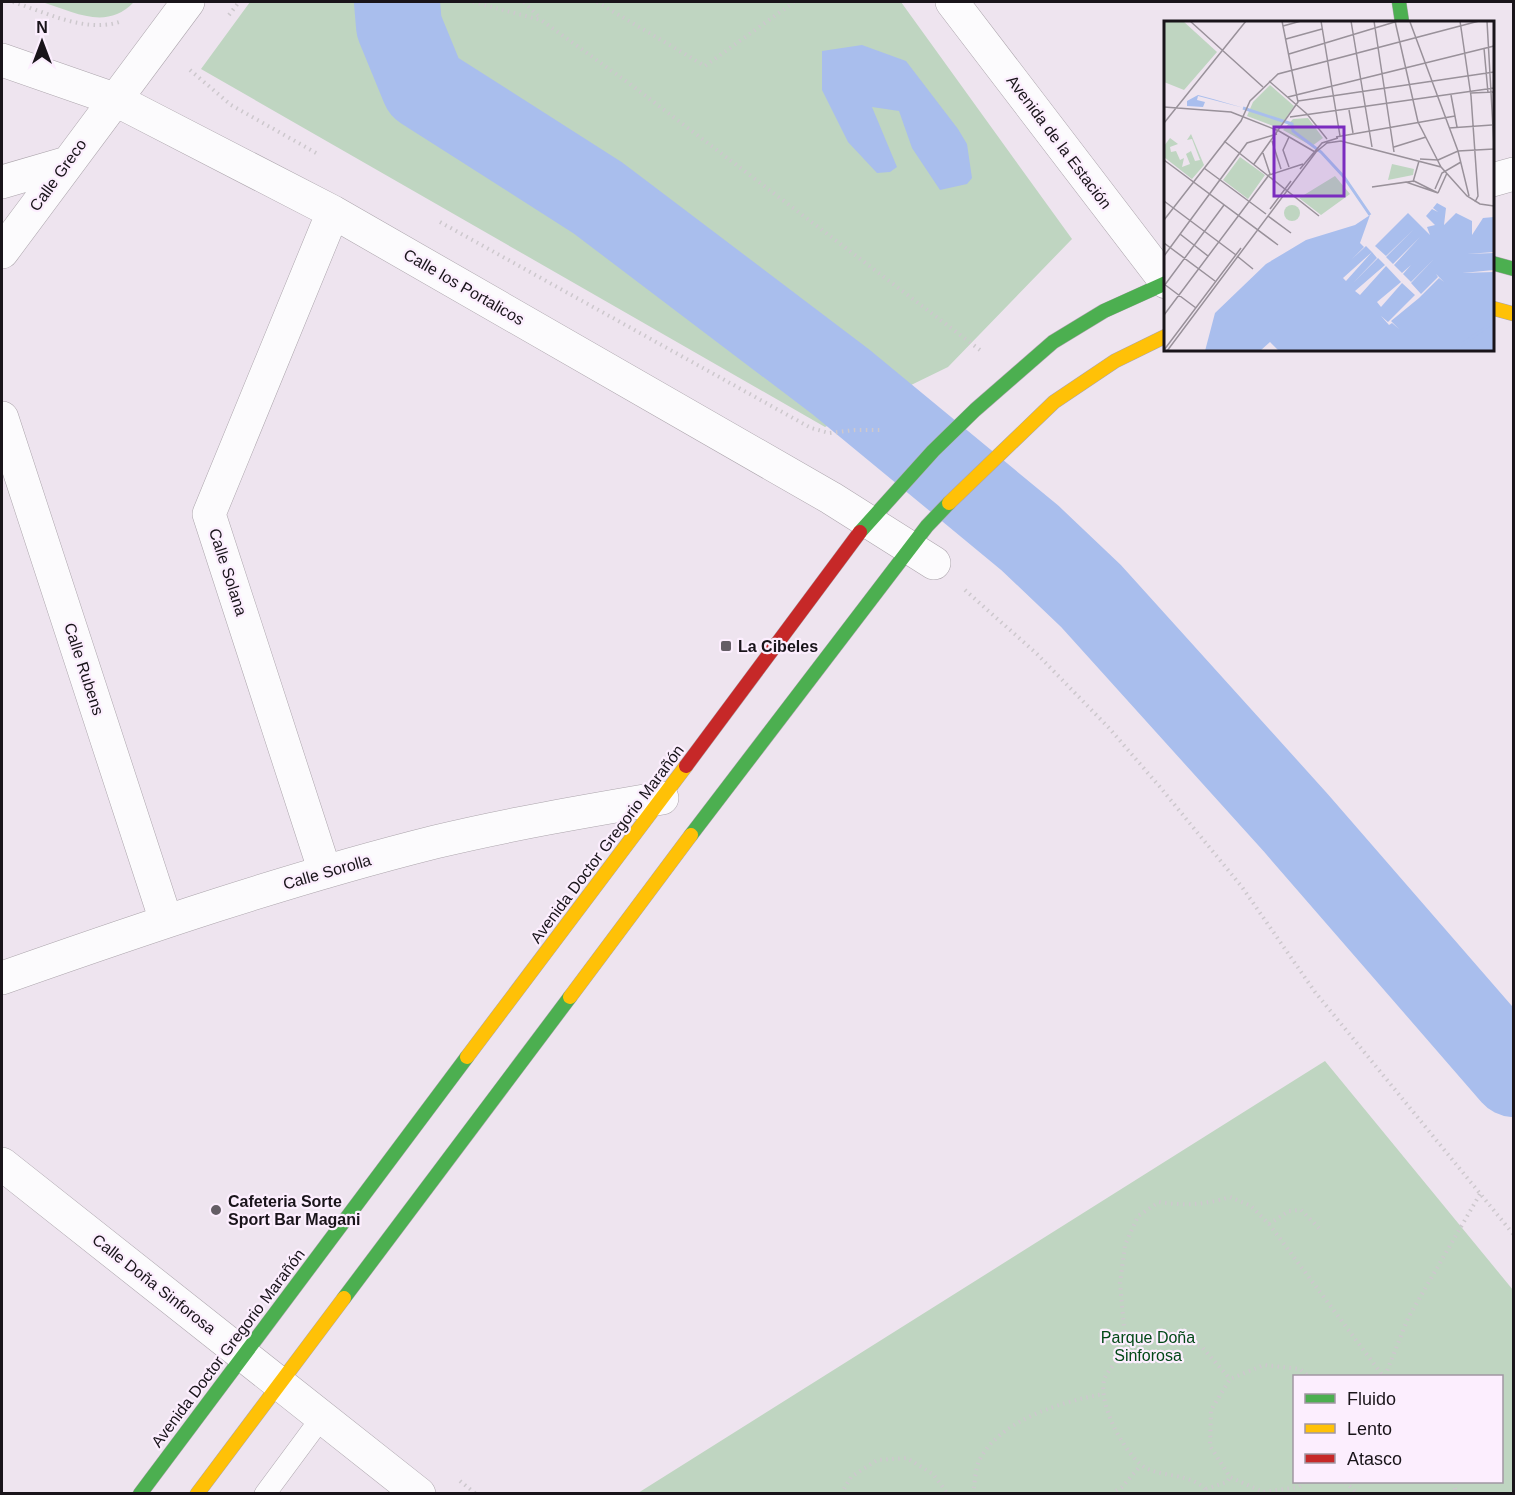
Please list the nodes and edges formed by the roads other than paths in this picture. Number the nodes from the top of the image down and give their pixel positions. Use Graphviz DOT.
graph roads {
  1 [pos="188,2"];
  2 [pos="952,2"];
  3 [pos="1399,2"];
  4 [pos="1402,21"];
  5 [pos="2,60"];
  6 [pos="114,99"];
  7 [pos="67,163"];
  8 [pos="1514,174"];
  9 [pos="1494,179"];
  10 [pos="2,182"];
  11 [pos="333,212"];
  12 [pos="2,252"];
  13 [pos="1494,263"];
  14 [pos="1514,268"];
  15 [pos="1159,274"];
  16 [pos="1112,294"];
  17 [pos="1494,309"];
  18 [pos="1514,314"];
  19 [pos="1077,328"];
  20 [pos="1164,337"];
  21 [pos="2,418"];
  22 [pos="869,521"];
  23 [pos="924,546"];
  24 [pos="662,798"];
  25 [pos="325,872"];
  26 [pos="166,921"];
  27 [pos="2,978"];
  28 [pos="2,1164"];
  29 [pos="244,1354"];
  30 [pos="280,1383"];
  31 [pos="322,1417"];
  32 [pos="140,1494"];
  33 [pos="197,1494"];
  34 [pos="265,1494"];
  35 [pos="419,1494"];
  1 -- 6 [label="street, Calle Greco"];
  2 -- 15 [label="street, Avenida de la Estación"];
  3 -- 4 [label="street"];
  5 -- 6 [label="street, Calle los Portalicos"];
  6 -- 7 [label="street, Calle Greco"];
  6 -- 11 [label="street, Calle los Portalicos"];
  7 -- 10 [label="street"];
  7 -- 12 [label="street, Calle Greco"];
  8 -- 9 [label="street"];
  11 -- 22 [label="street, Calle los Portalicos"];
  11 -- 25 [label="street, Calle Solana"];
  13 -- 14 [label="street"];
  15 -- 19 [label="street, Avenida Doctor Gregorio Marañón"];
  16 -- 19 [label="street"];
  17 -- 18 [label="street"];
  19 -- 22 [label="street, Avenida Doctor Gregorio Marañón"];
  20 -- 23 [label="street"];
  21 -- 26 [label="street, Calle Rubens"];
  22 -- 23 [label="street, Calle los Portalicos"];
  22 -- 24 [label="street, Avenida Doctor Gregorio Marañón"];
  23 -- 30 [label="street"];
  24 -- 25 [label="street, Calle Sorolla"];
  24 -- 29 [label="street, Avenida Doctor Gregorio Marañón"];
  25 -- 26 [label="street, Calle Sorolla"];
  26 -- 27 [label="street, Calle Sorolla"];
  28 -- 29 [label="street, Calle Doña Sinforosa"];
  29 -- 30 [label="street, Calle Doña Sinforosa"];
  29 -- 32 [label="street, Avenida Doctor Gregorio Marañón"];
  30 -- 31 [label="street, Calle Doña Sinforosa"];
  30 -- 33 [label="street"];
  31 -- 34 [label="lane"];
  31 -- 35 [label="street, Calle Doña Sinforosa"];
}
